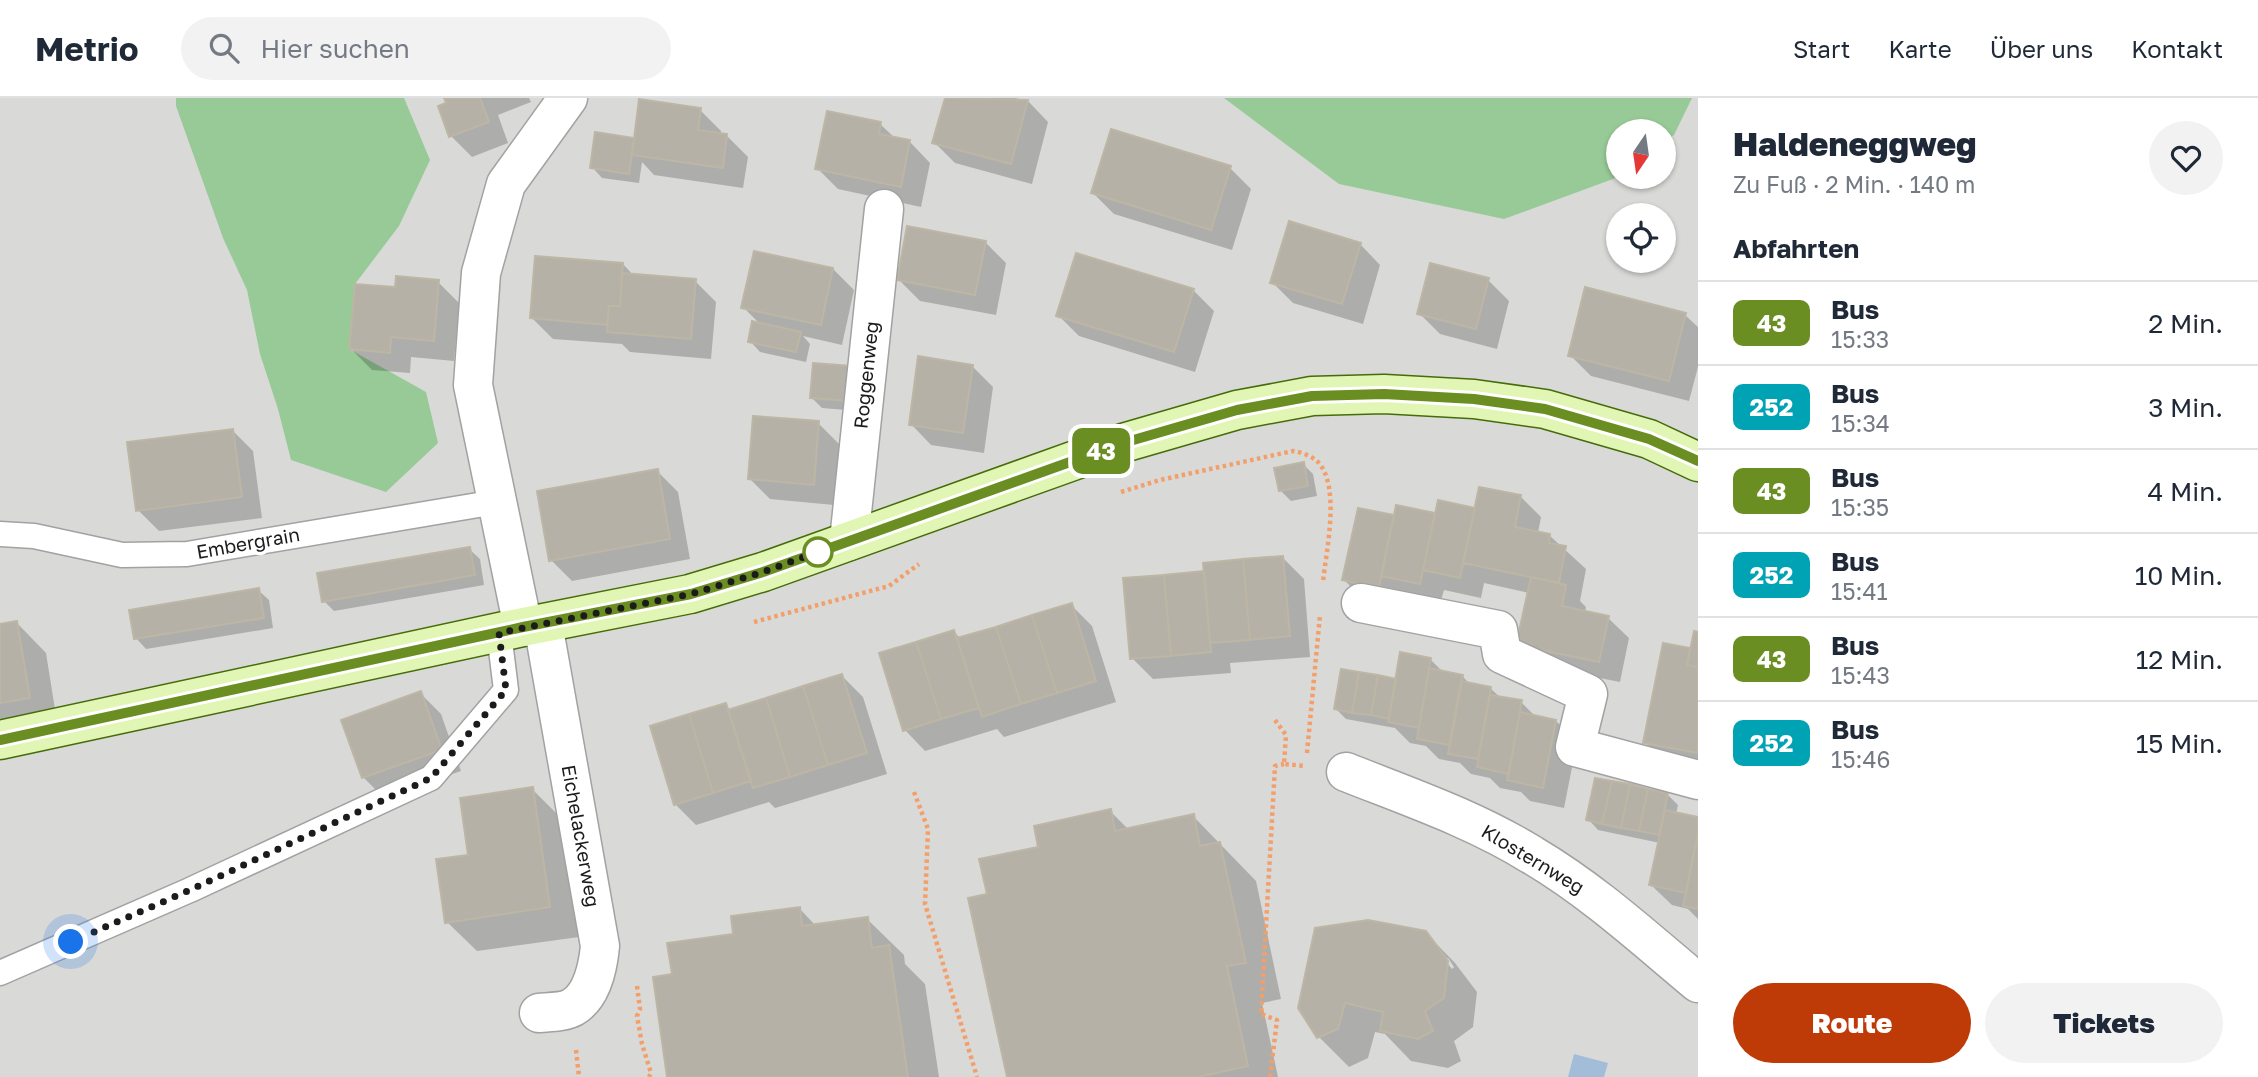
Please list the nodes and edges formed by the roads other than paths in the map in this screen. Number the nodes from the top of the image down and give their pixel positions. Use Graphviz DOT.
graph roads {
  1 [pos="568,98"];
  2 [pos="884,209"];
  3 [pos="1698,461"];
  4 [pos="496,502"];
  5 [pos="0,534"];
  6 [pos="849,541"];
  7 [pos="1361,603"];
  8 [pos="521,628"];
  9 [pos="0,740"];
  10 [pos="1346,772"];
  11 [pos="1698,780"];
  12 [pos="0,972"];
  13 [pos="1698,984"];
  14 [pos="539,1013"];
  1 -- 4 [label="street, Eichelackerweg"];
  2 -- 6 [label="street, Roggenweg"];
  3 -- 6 [label="main road"];
  4 -- 5 [label="lane, Embergrain"];
  4 -- 8 [label="street, Eichelackerweg"];
  6 -- 8 [label="main road"];
  7 -- 11 [label="street"];
  8 -- 9 [label="main road"];
  8 -- 12 [label="lane"];
  8 -- 14 [label="street, Eichelackerweg"];
  10 -- 13 [label="street, Klosternweg"];
}
